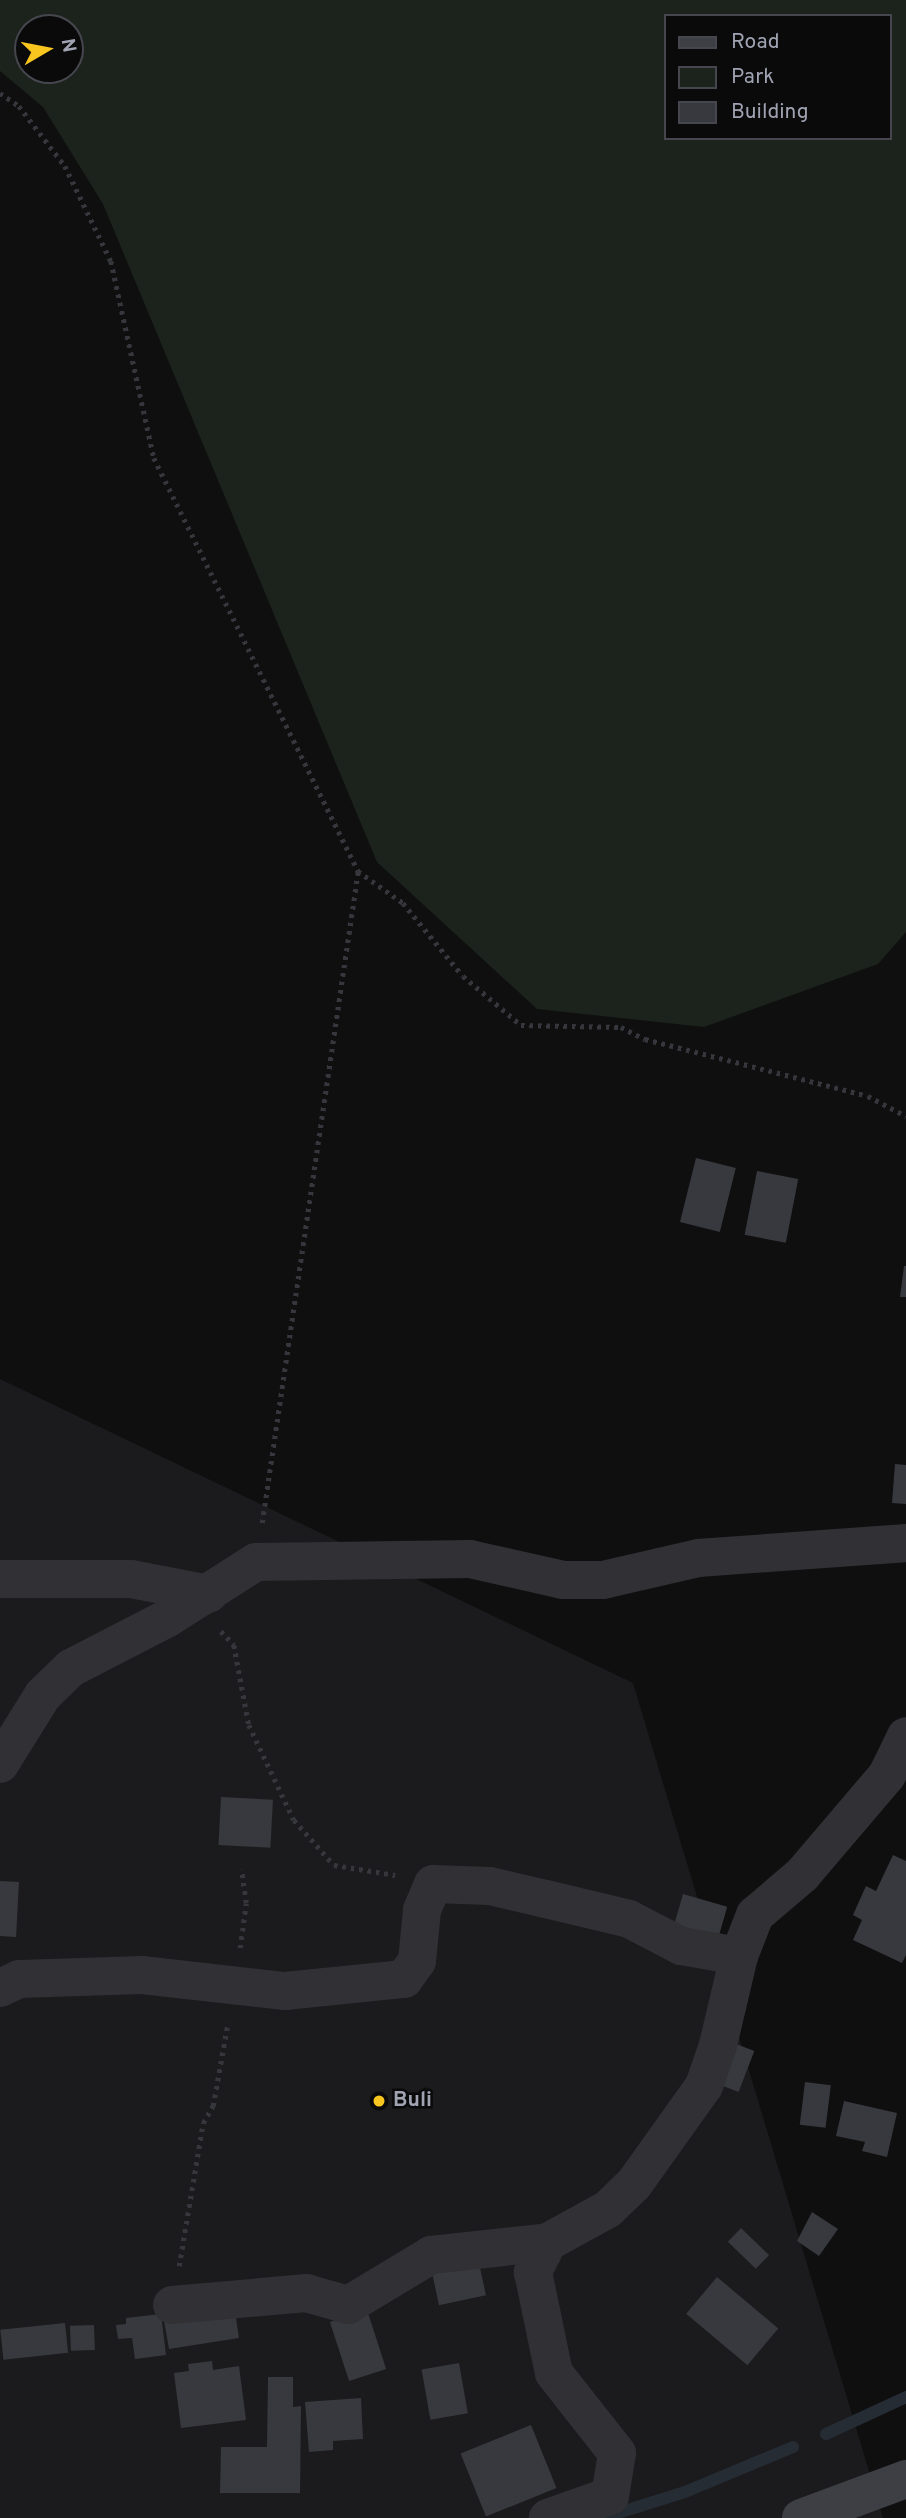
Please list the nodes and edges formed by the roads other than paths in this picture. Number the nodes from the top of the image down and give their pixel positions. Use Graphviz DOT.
graph roads {
  1 [pos="906,1543"];
  2 [pos="0,1579"];
  3 [pos="209,1594"];
  4 [pos="906,1736"];
  5 [pos="0,1764"];
  6 [pos="739,1956"];
  7 [pos="0,1988"];
  8 [pos="548,2242"];
  9 [pos="172,2305"];
  10 [pos="906,2479"];
  11 [pos="548,2518"];
  12 [pos="801,2518"];
  1 -- 3 [label="street"];
  2 -- 3 [label="street"];
  3 -- 5 [label="street"];
  4 -- 6 [label="street"];
  6 -- 7 [label="street"];
  6 -- 8 [label="street"];
  8 -- 9 [label="street"];
  8 -- 11 [label="street"];
  10 -- 12 [label="main road"];
}
